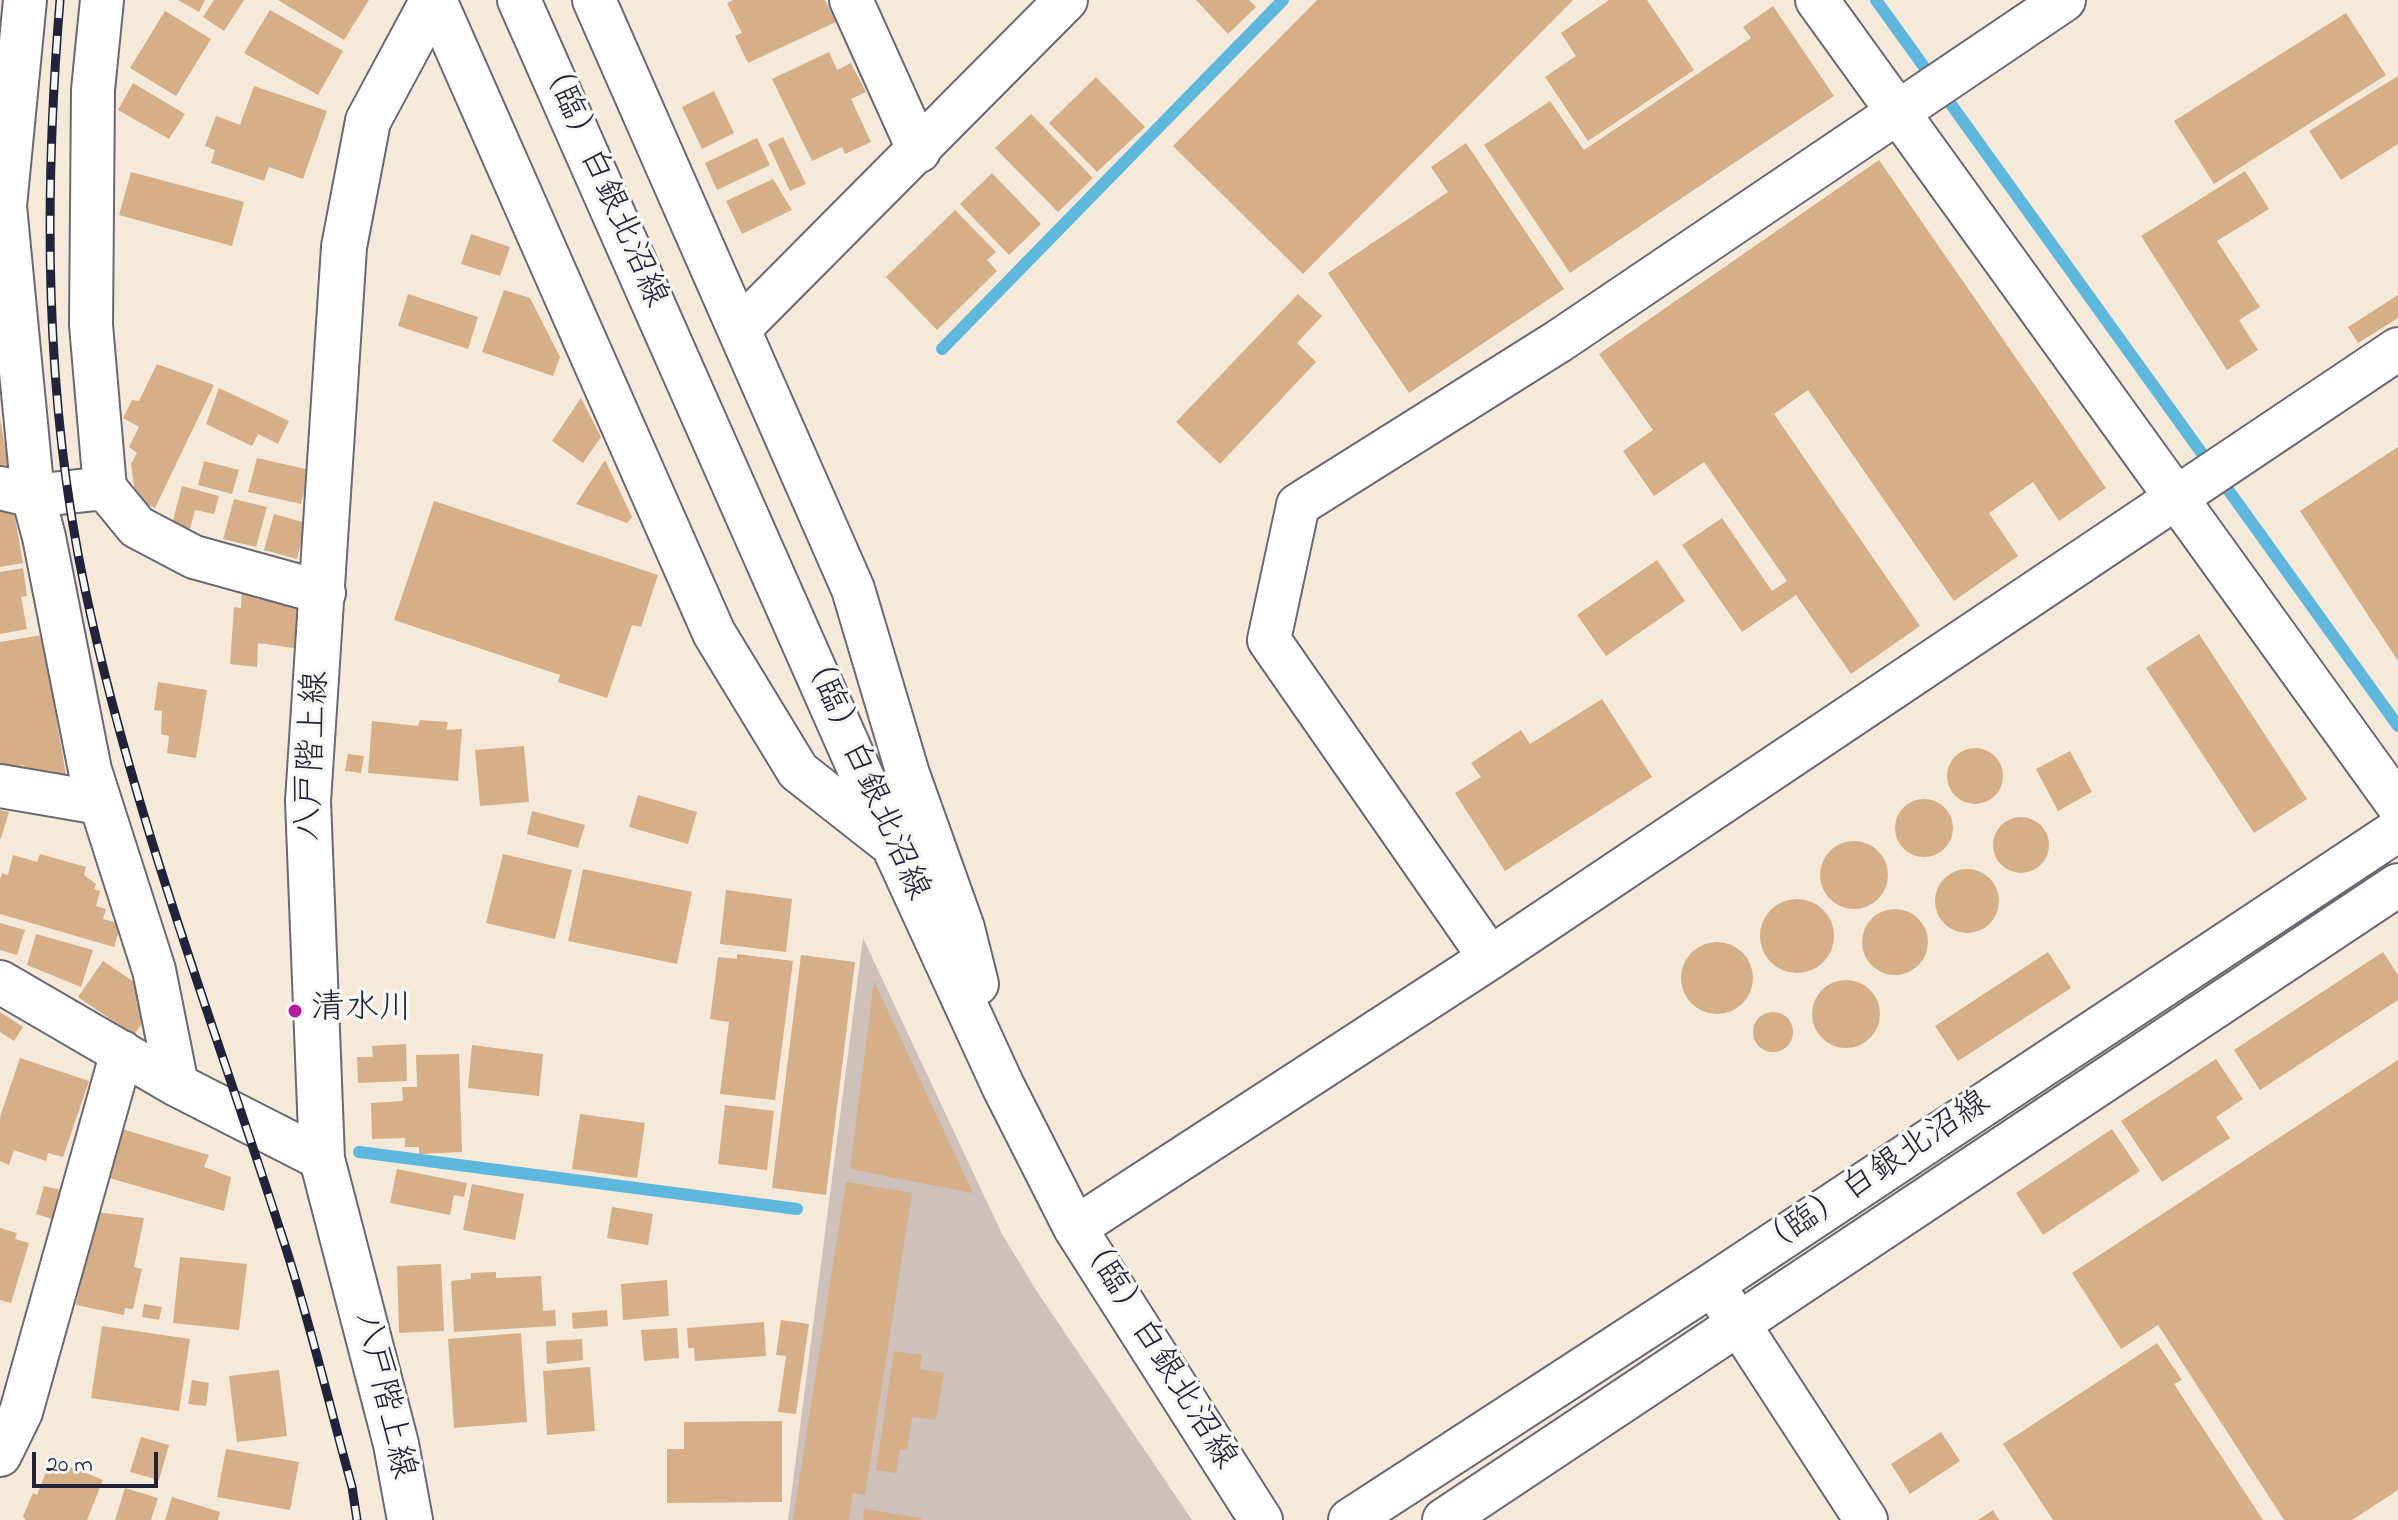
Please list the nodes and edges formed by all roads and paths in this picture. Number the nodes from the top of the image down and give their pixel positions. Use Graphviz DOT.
graph roads {
  1 [pos="25,0"];
  2 [pos="102,0"];
  3 [pos="434,0"];
  4 [pos="519,0"];
  5 [pos="594,0"];
  6 [pos="851,0"];
  7 [pos="1066,0"];
  8 [pos="1817,0"];
  9 [pos="2064,0"];
  10 [pos="1899,109"];
  11 [pos="919,151"];
  12 [pos="3,205"];
  13 [pos="740,328"];
  14 [pos="2398,349"];
  15 [pos="105,488"];
  16 [pos="16,492"];
  17 [pos="2178,498"];
  18 [pos="324,593"];
  19 [pos="0,786"];
  20 [pos="100,803"];
  21 [pos="2398,805"];
  22 [pos="2398,830"];
  23 [pos="892,844"];
  24 [pos="2398,885"];
  25 [pos="1490,958"];
  26 [pos="0,982"];
  27 [pos="122,1052"];
  28 [pos="1003,1086"];
  29 [pos="193,1093"];
  30 [pos="322,1159"];
  31 [pos="1075,1228"];
  32 [pos="1713,1284"];
  33 [pos="1738,1326"];
  34 [pos="0,1455"];
  35 [pos="410,1520"];
  36 [pos="1261,1520"];
  37 [pos="1350,1520"];
  38 [pos="1444,1520"];
  39 [pos="1866,1520"];
  1 -- 12 [label="street"];
  2 -- 15 [label="street"];
  3 -- 18 [label="main road, 八戸階上線"];
  3 -- 23 [label="street"];
  4 -- 23 [label="street, （臨）白銀北沼線"];
  5 -- 13 [label="street"];
  6 -- 11 [label="street"];
  7 -- 11 [label="street"];
  8 -- 10 [label="street"];
  9 -- 10 [label="street"];
  10 -- 17 [label="street"];
  10 -- 25 [label="street"];
  11 -- 13 [label="street"];
  12 -- 16 [label="street"];
  13 -- 28 [label="street"];
  14 -- 17 [label="street"];
  15 -- 16 [label="street"];
  15 -- 18 [label="street"];
  16 -- 20 [label="street"];
  17 -- 21 [label="street"];
  17 -- 25 [label="street"];
  18 -- 30 [label="main road, 八戸階上線"];
  19 -- 20 [label="street"];
  20 -- 29 [label="street"];
  22 -- 32 [label="street, （臨）白銀北沼線"];
  23 -- 28 [label="street, （臨）白銀北沼線"];
  24 -- 33 [label="street, （臨）白銀北沼線"];
  25 -- 31 [label="street"];
  26 -- 27 [label="street"];
  27 -- 29 [label="street"];
  27 -- 34 [label="street"];
  28 -- 31 [label="street, （臨）白銀北沼線"];
  29 -- 30 [label="street"];
  30 -- 35 [label="main road, 八戸階上線"];
  31 -- 36 [label="street, （臨）白銀北沼線"];
  32 -- 33 [label="street"];
  32 -- 37 [label="street, （臨）白銀北沼線"];
  33 -- 38 [label="street, （臨）白銀北沼線"];
  33 -- 39 [label="street"];
}
